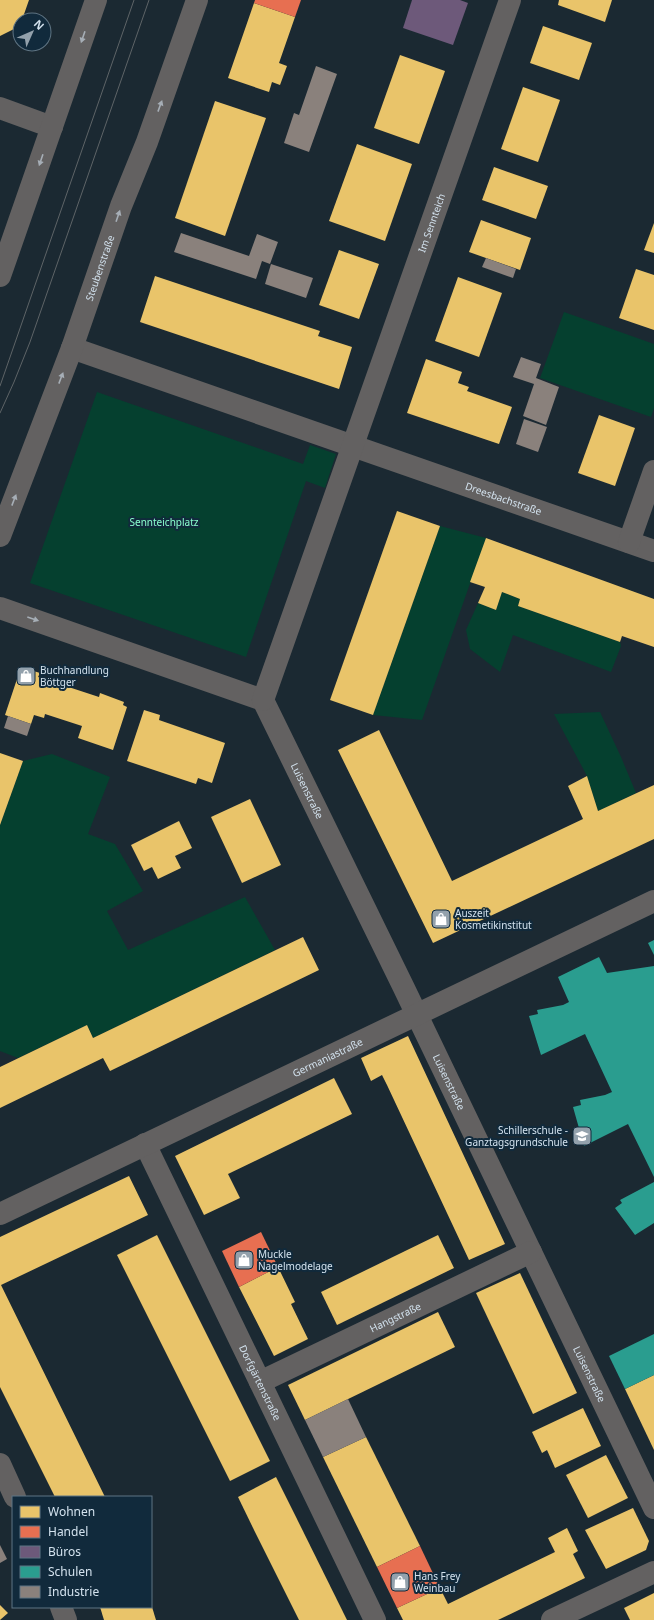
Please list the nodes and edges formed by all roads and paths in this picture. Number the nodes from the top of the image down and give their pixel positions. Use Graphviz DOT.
graph roads {
  1 [pos="96,0"];
  2 [pos="198,0"];
  3 [pos="510,0"];
  4 [pos="0,108"];
  5 [pos="52,127"];
  6 [pos="0,276"];
  7 [pos="72,348"];
  8 [pos="353,446"];
  9 [pos="654,472"];
  10 [pos="0,536"];
  11 [pos="629,542"];
  12 [pos="654,551"];
  13 [pos="0,608"];
  14 [pos="263,700"];
  15 [pos="654,901"];
  16 [pos="416,1015"];
  17 [pos="145,1144"];
  18 [pos="0,1214"];
  19 [pos="531,1252"];
  20 [pos="260,1382"];
  21 [pos="0,1464"];
  22 [pos="15,1496"];
  23 [pos="654,1508"];
  24 [pos="654,1572"];
  25 [pos="61,1608"];
  26 [pos="66,1620"];
  27 [pos="375,1620"];
  28 [pos="552,1620"];
  1 -- 5 [label="street, one-way"];
  7 -- 2 [label="street, Steubenstraße, one-way"];
  3 -- 8 [label="street, Im Sennteich"];
  4 -- 5 [label="street"];
  5 -- 6 [label="street, one-way"];
  7 -- 8 [label="street"];
  10 -- 7 [label="street, Steubenstraße, one-way"];
  8 -- 11 [label="street, Dreesbachstraße"];
  8 -- 14 [label="street"];
  9 -- 11 [label="street"];
  11 -- 12 [label="street, Dreesbachstraße"];
  13 -- 14 [label="street, one-way"];
  14 -- 16 [label="street, Luisenstraße"];
  15 -- 16 [label="street, Germaniastraße"];
  16 -- 17 [label="street, Germaniastraße"];
  16 -- 19 [label="street, Luisenstraße"];
  17 -- 18 [label="street, Germaniastraße"];
  17 -- 20 [label="street, Dorfgärtenstraße"];
  19 -- 20 [label="street, Hangstraße"];
  19 -- 23 [label="street, Luisenstraße"];
  20 -- 27 [label="street, Dorfgärtenstraße"];
  21 -- 22 [label="street"];
  24 -- 28 [label="street"];
  25 -- 26 [label="street"];
}
